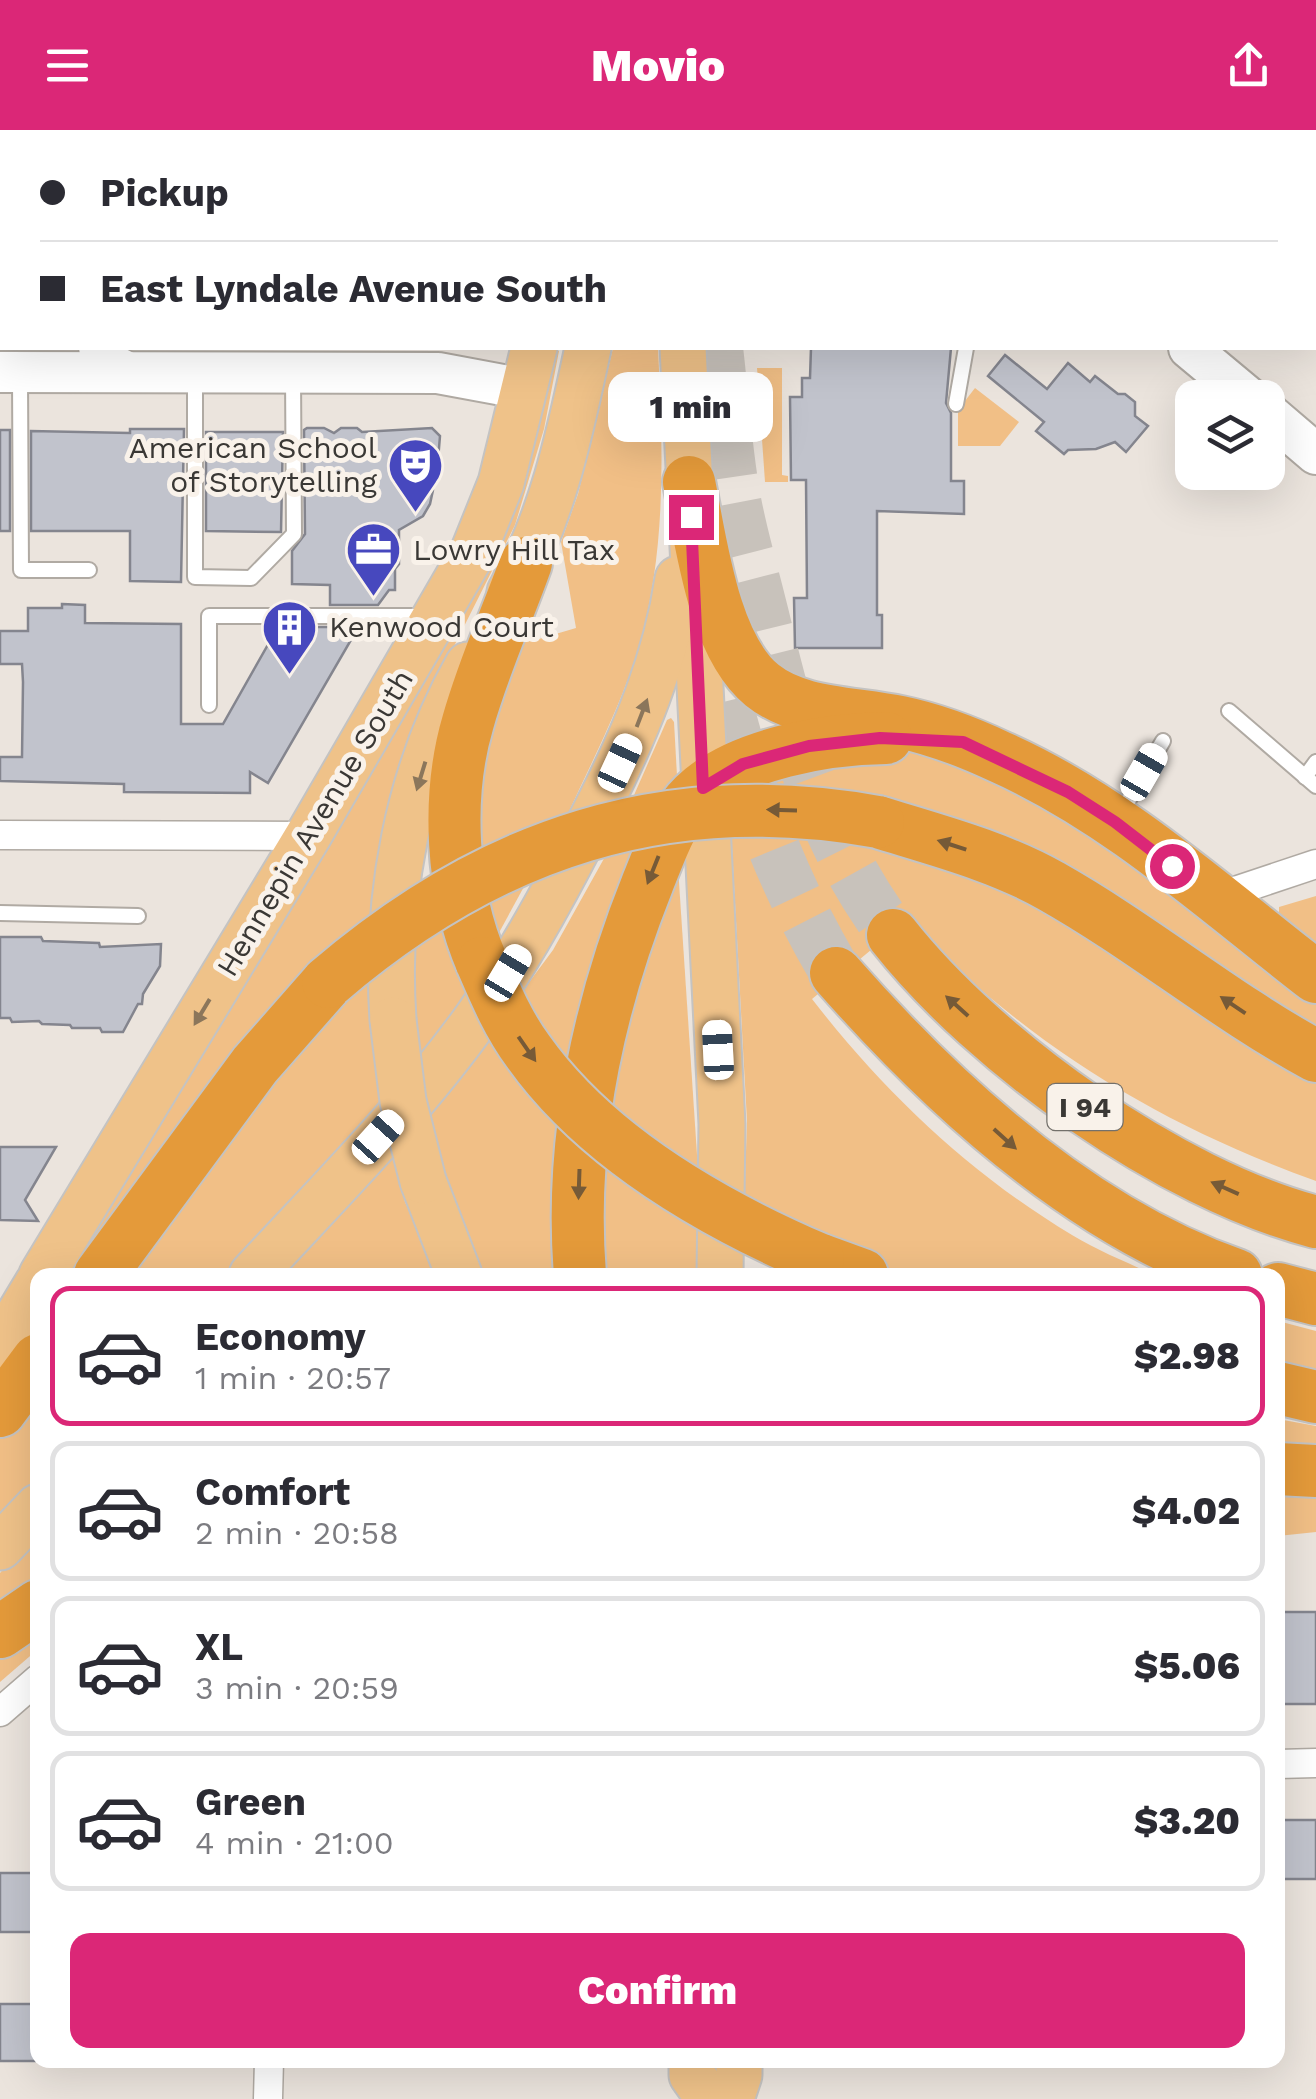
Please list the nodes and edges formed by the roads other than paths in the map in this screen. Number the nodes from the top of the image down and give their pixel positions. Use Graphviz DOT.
graph roads {
  1 [pos="97,350"];
  2 [pos="588,350"];
  3 [pos="683,350"];
  4 [pos="966,350"];
  5 [pos="1191,350"];
  6 [pos="441,360"];
  7 [pos="529,368"];
  8 [pos="10,372"];
  9 [pos="140,372"];
  10 [pos="195,372"];
  11 [pos="293,373"];
  12 [pos="1227,380"];
  13 [pos="956,404"];
  14 [pos="1285,428"];
  15 [pos="1316,454"];
  16 [pos="688,482"];
  17 [pos="526,564"];
  18 [pos="90,570"];
  19 [pos="437,616"];
  20 [pos="209,705"];
  21 [pos="1230,711"];
  22 [pos="963,742"];
  23 [pos="1162,742"];
  24 [pos="1316,762"];
  25 [pos="1310,782"];
  26 [pos="703,788"];
  27 [pos="1115,822"];
  28 [pos="0,835"];
  29 [pos="308,836"];
  30 [pos="1316,864"];
  31 [pos="1214,898"];
  32 [pos="0,913"];
  33 [pos="138,916"];
  34 [pos="893,935"];
  35 [pos="836,973"];
  36 [pos="1316,977"];
  37 [pos="1316,1056"];
  38 [pos="1316,1222"];
  39 [pos="840,1267"];
  40 [pos="46,1268"];
  41 [pos="105,1268"];
  42 [pos="258,1268"];
  43 [pos="456,1268"];
  44 [pos="580,1268"];
  45 [pos="720,1268"];
  46 [pos="1222,1268"];
  47 [pos="1285,1291"];
  48 [pos="1316,1299"];
  49 [pos="18,1322"];
  50 [pos="1285,1390"];
  51 [pos="1316,1397"];
  52 [pos="1285,1408"];
  53 [pos="0,1411"];
  54 [pos="1316,1414"];
  55 [pos="1285,1469"];
  56 [pos="1316,1471"];
  57 [pos="30,1515"];
  58 [pos="0,1547"];
  59 [pos="30,1611"];
  60 [pos="0,1632"];
  61 [pos="30,1686"];
  62 [pos="0,1712"];
  63 [pos="1316,1763"];
  64 [pos="1285,1764"];
  65 [pos="268,2068"];
  66 [pos="692,2068"];
  67 [pos="739,2068"];
  68 [pos="268,2099"];
  69 [pos="709,2099"];
  70 [pos="732,2099"];
  1 -- 9 [label="street"];
  2 -- 17 [label="main road"];
  3 -- 16 [label="main road"];
  4 -- 13 [label="lane"];
  5 -- 12 [label="street"];
  6 -- 7 [label="street"];
  6 -- 11 [label="street"];
  7 -- 19 [label="main road, Hennepin Avenue South"];
  8 -- 9 [label="street"];
  8 -- 18 [label="lane"];
  9 -- 10 [label="street"];
  10 -- 11 [label="street"];
  10 -- 11 [label="lane"];
  14 -- 15 [label="street"];
  16 -- 22 [label="highway"];
  16 -- 26 [label="main road"];
  42 -- 16 [label="main road, one-way"];
  17 -- 39 [label="highway, one-way, bridge"];
  17 -- 43 [label="main road, one-way, bridge"];
  19 -- 20 [label="lane"];
  19 -- 29 [label="main road, Hennepin Avenue South"];
  21 -- 25 [label="lane"];
  22 -- 26 [label="highway"];
  22 -- 27 [label="highway"];
  23 -- 27 [label="lane"];
  24 -- 25 [label="lane"];
  26 -- 44 [label="highway, one-way"];
  26 -- 45 [label="main road"];
  27 -- 31 [label="highway"];
  28 -- 29 [label="street"];
  29 -- 40 [label="main road, Hennepin Avenue South, one-way"];
  30 -- 31 [label="street"];
  31 -- 36 [label="highway"];
  32 -- 33 [label="lane"];
  38 -- 34 [label="highway, I 94, one-way"];
  35 -- 46 [label="highway, I 94, one-way"];
  37 -- 41 [label="highway, one-way, bridge"];
  47 -- 48 [label="highway"];
  49 -- 53 [label="highway"];
  50 -- 51 [label="highway"];
  52 -- 54 [label="highway"];
  55 -- 56 [label="highway"];
  57 -- 58 [label="main road"];
  59 -- 60 [label="highway"];
  61 -- 62 [label="street"];
  63 -- 64 [label="street"];
  65 -- 68 [label="street"];
  66 -- 69 [label="main road"];
  67 -- 70 [label="main road"];
}
